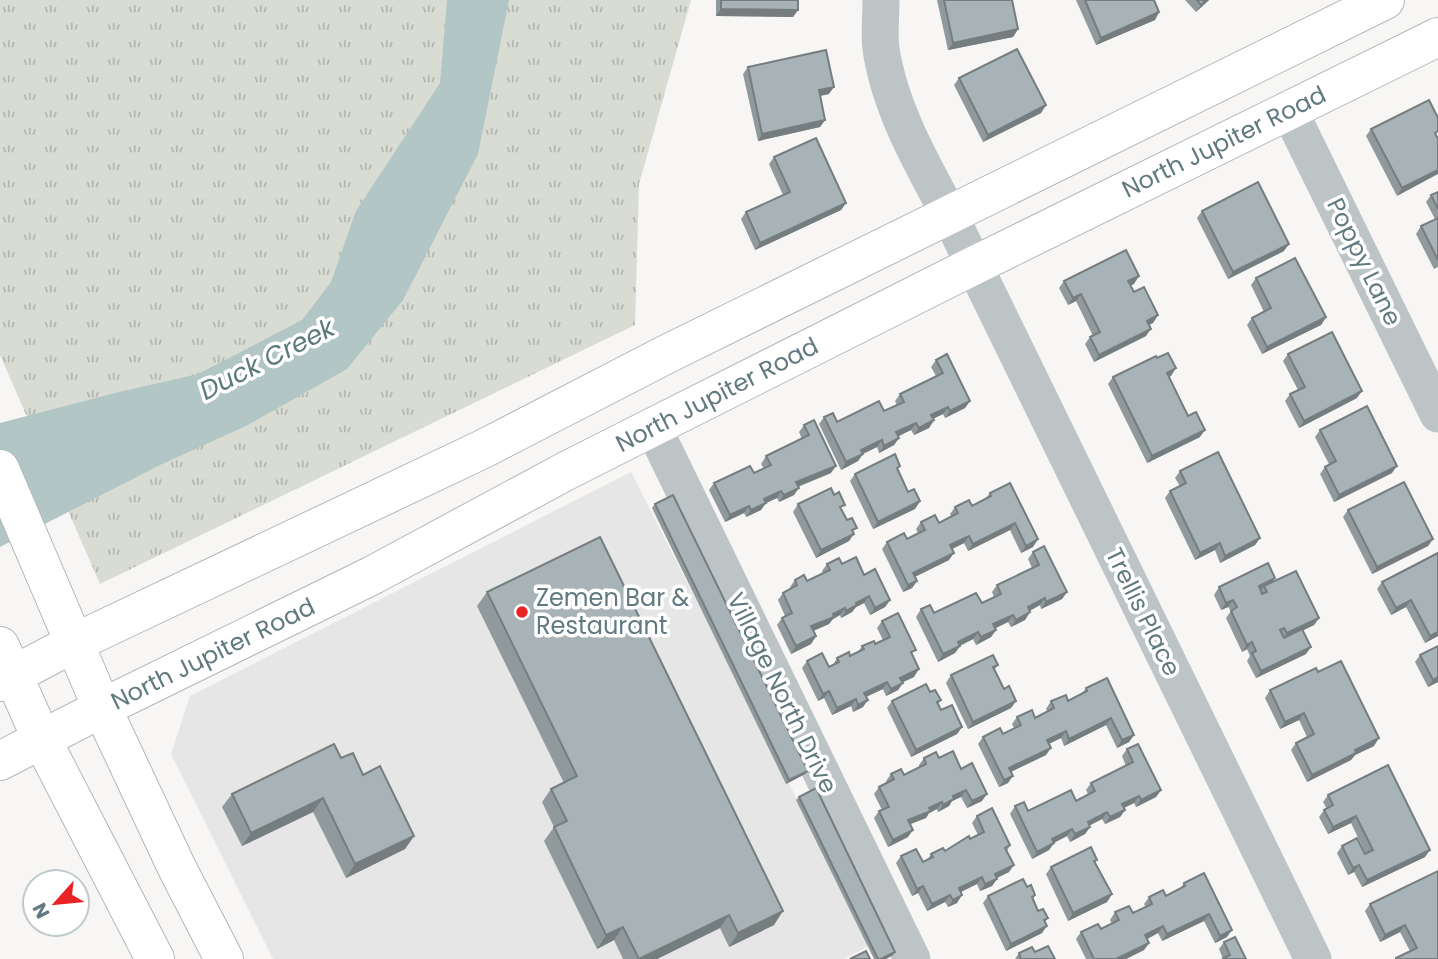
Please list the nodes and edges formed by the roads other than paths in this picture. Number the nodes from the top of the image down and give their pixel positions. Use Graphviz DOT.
graph roads {
  1 [pos="881,0"];
  2 [pos="1385,0"];
  3 [pos="1438,37"];
  4 [pos="1289,110"];
  5 [pos="950,216"];
  6 [pos="973,266"];
  7 [pos="1438,414"];
  8 [pos="541,419"];
  9 [pos="653,427"];
  10 [pos="0,469"];
  11 [pos="566,471"];
  12 [pos="74,643"];
  13 [pos="4,668"];
  14 [pos="102,708"];
  15 [pos="42,740"];
  16 [pos="0,761"];
  17 [pos="155,959"];
  18 [pos="225,959"];
  19 [pos="912,959"];
  20 [pos="1313,959"];
  1 -- 5 [label="street, Trellis Place"];
  2 -- 5 [label="main road"];
  3 -- 4 [label="main road, North Jupiter Road"];
  4 -- 6 [label="main road, North Jupiter Road"];
  4 -- 7 [label="street, Poppy Lane"];
  5 -- 6 [label="street, Trellis Place"];
  5 -- 8 [label="main road"];
  6 -- 9 [label="main road, North Jupiter Road"];
  6 -- 20 [label="street, Trellis Place"];
  8 -- 11 [label="main road"];
  8 -- 12 [label="main road"];
  9 -- 11 [label="main road, North Jupiter Road"];
  9 -- 19 [label="street, Village North Drive"];
  10 -- 12 [label="main road"];
  11 -- 14 [label="main road, North Jupiter Road"];
  12 -- 13 [label="main road"];
  12 -- 14 [label="main road"];
  13 -- 15 [label="main road"];
  14 -- 15 [label="main road, North Jupiter Road"];
  14 -- 18 [label="main road"];
  15 -- 16 [label="main road, North Jupiter Road"];
  15 -- 17 [label="main road"];
}
